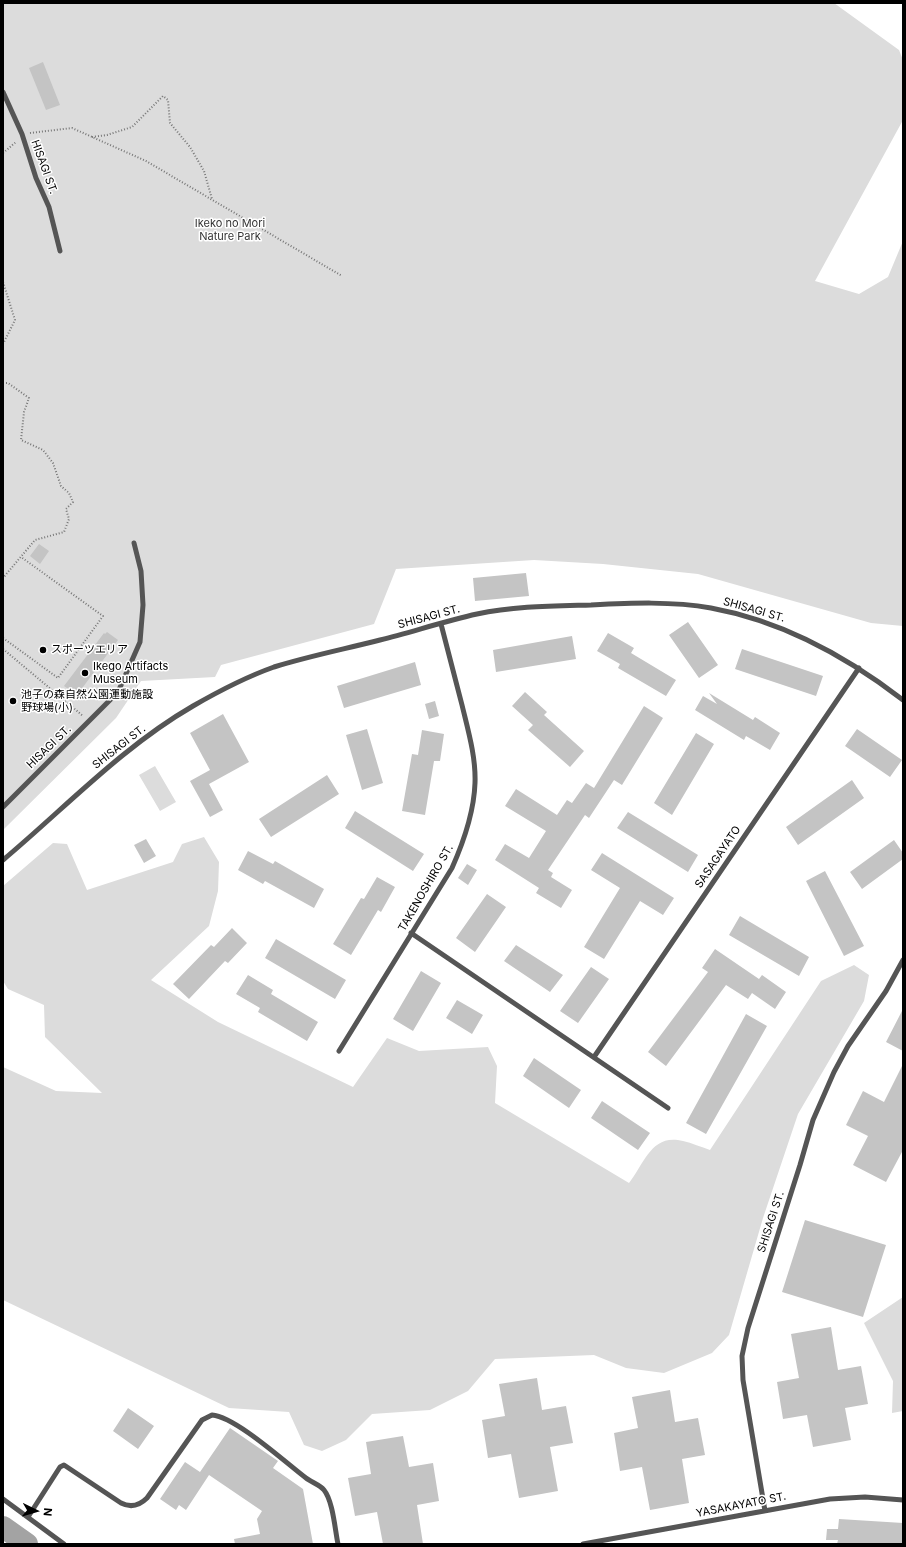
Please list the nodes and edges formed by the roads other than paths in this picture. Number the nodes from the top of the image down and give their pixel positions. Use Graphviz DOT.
graph roads {
  1 [pos="3,92"];
  2 [pos="60,251"];
  3 [pos="134,543"];
  4 [pos="441,624"];
  5 [pos="859,668"];
  6 [pos="903,700"];
  7 [pos="3,807"];
  8 [pos="3,860"];
  9 [pos="411,933"];
  10 [pos="903,960"];
  11 [pos="339,1052"];
  12 [pos="594,1057"];
  13 [pos="668,1108"];
  14 [pos="3,1499"];
  15 [pos="903,1500"];
  16 [pos="765,1511"];
  17 [pos="28,1517"];
  18 [pos="611,1542"];
  19 [pos="64,1544"];
  20 [pos="338,1544"];
  21 [pos="583,1544"];
  1 -- 2 [label="lane, HISAGI ST."];
  3 -- 7 [label="lane, HISAGI ST."];
  4 -- 5 [label="lane, SHISAGI ST."];
  4 -- 8 [label="lane, SHISAGI ST."];
  4 -- 9 [label="lane, TAKENOSHIRO ST."];
  5 -- 6 [label="lane, SHISAGI ST."];
  5 -- 12 [label="lane, SASAGAYATO"];
  9 -- 11 [label="lane, TAKENOSHIRO ST."];
  9 -- 12 [label="lane"];
  10 -- 16 [label="lane, SHISAGI ST."];
  12 -- 13 [label="lane"];
  14 -- 17 [label="lane"];
  15 -- 16 [label="lane, YASAKAYATO ST."];
  16 -- 18 [label="lane, YASAKAYATO ST."];
  17 -- 19 [label="lane"];
  17 -- 20 [label="lane"];
  18 -- 21 [label="lane, YASAKAYATO ST."];
}
